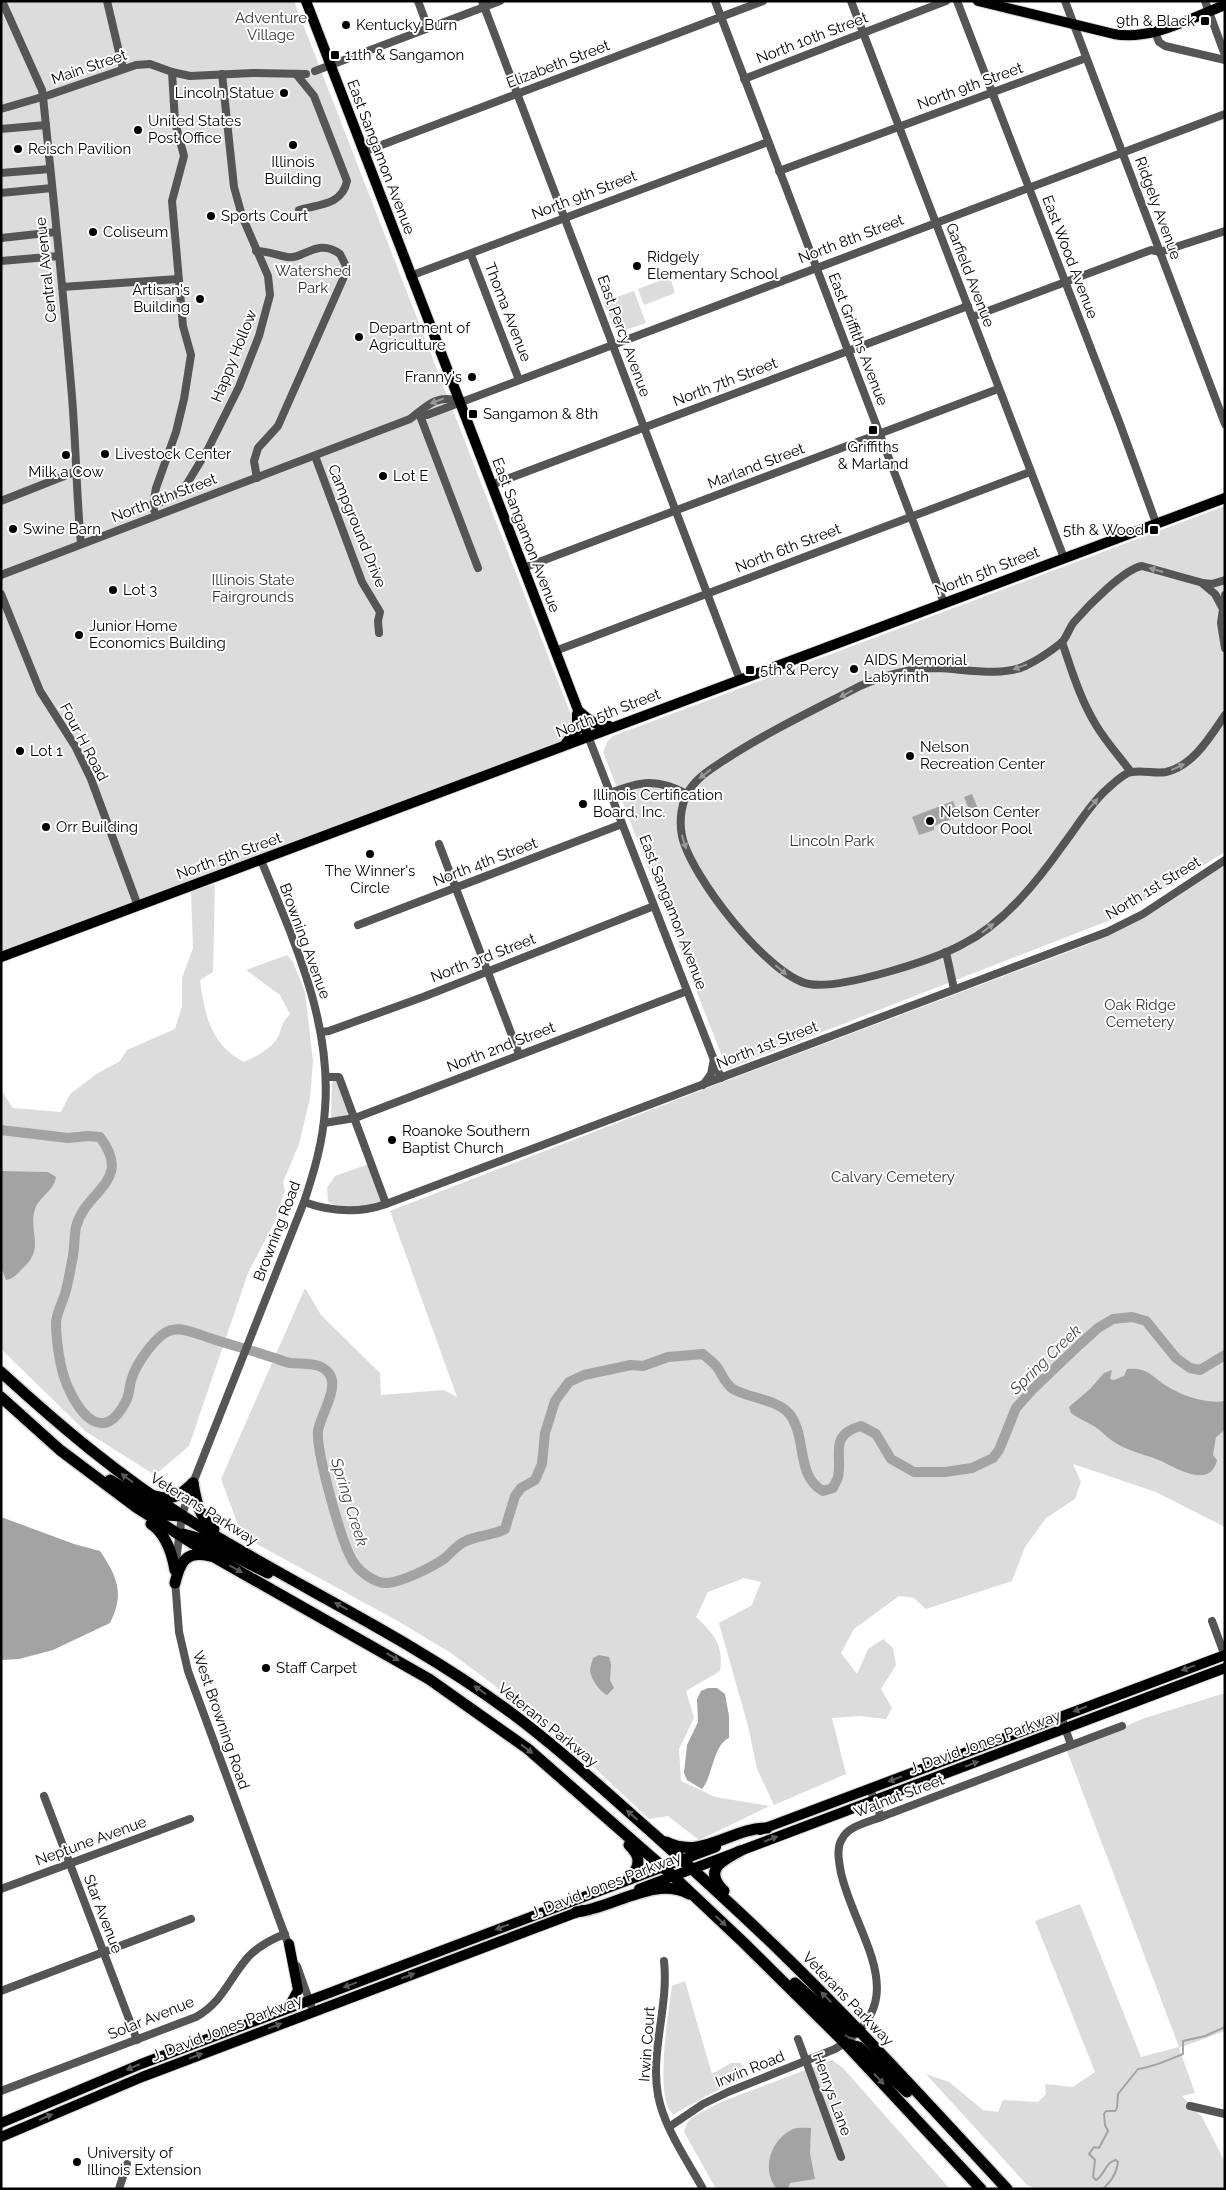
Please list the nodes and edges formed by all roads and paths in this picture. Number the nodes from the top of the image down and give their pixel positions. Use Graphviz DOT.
graph roads {
  1 [pos="2,1"];
  2 [pos="107,1"];
  3 [pos="306,1"];
  4 [pos="418,1"];
  5 [pos="500,1"];
  6 [pos="714,1"];
  7 [pos="763,1"];
  8 [pos="852,1"];
  9 [pos="946,1"];
  10 [pos="957,1"];
  11 [pos="978,1"];
  12 [pos="1065,1"];
  13 [pos="1204,1"];
  14 [pos="483,4"];
  15 [pos="1225,5"];
  16 [pos="1208,12"];
  17 [pos="720,17"];
  18 [pos="1073,24"];
  19 [pos="428,28"];
  20 [pos="1155,32"];
  21 [pos="864,34"];
  22 [pos="1225,55"];
  23 [pos="1086,58"];
  24 [pos="1225,60"];
  25 [pos="330,66"];
  26 [pos="123,69"];
  27 [pos="316,71"];
  28 [pos="172,72"];
  29 [pos="222,74"];
  30 [pos="296,74"];
  31 [pos="306,74"];
  32 [pos="744,79"];
  33 [pos="517,94"];
  34 [pos="992,94"];
  35 [pos="43,97"];
  36 [pos="1,109"];
  37 [pos="1225,114"];
  38 [pos="46,125"];
  39 [pos="899,128"];
  40 [pos="1,129"];
  41 [pos="768,142"];
  42 [pos="363,152"];
  43 [pos="1123,153"];
  44 [pos="50,169"];
  45 [pos="779,171"];
  46 [pos="1,173"];
  47 [pos="52,188"];
  48 [pos="1028,188"];
  49 [pos="1,193"];
  50 [pos="299,210"];
  51 [pos="565,219"];
  52 [pos="935,222"];
  53 [pos="1225,231"];
  54 [pos="56,232"];
  55 [pos="1,238"];
  56 [pos="256,251"];
  57 [pos="1160,252"];
  58 [pos="471,254"];
  59 [pos="59,256"];
  60 [pos="1,261"];
  61 [pos="816,267"];
  62 [pos="410,276"];
  63 [pos="178,279"];
  64 [pos="1065,282"];
  65 [pos="62,287"];
  66 [pos="968,306"];
  67 [pos="972,317"];
  68 [pos="613,344"];
  69 [pos="848,351"];
  70 [pos="519,380"];
  71 [pos="998,389"];
  72 [pos="459,401"];
  73 [pos="419,413"];
  74 [pos="1225,424"];
  75 [pos="644,428"];
  76 [pos="879,434"];
  77 [pos="314,456"];
  78 [pos="77,471"];
  79 [pos="1030,472"];
  80 [pos="257,478"];
  81 [pos="491,485"];
  82 [pos="1225,498"];
  83 [pos="1,501"];
  84 [pos="153,506"];
  85 [pos="676,510"];
  86 [pos="156,516"];
  87 [pos="911,516"];
  88 [pos="1156,523"];
  89 [pos="81,544"];
  90 [pos="1064,558"];
  91 [pos="478,568"];
  92 [pos="523,568"];
  93 [pos="1,575"];
  94 [pos="1225,580"];
  95 [pos="1203,583"];
  96 [pos="708,593"];
  97 [pos="1,594"];
  98 [pos="1225,595"];
  99 [pos="944,603"];
  100 [pos="1222,607"];
  101 [pos="379,633"];
  102 [pos="1062,642"];
  103 [pos="1225,648"];
  104 [pos="555,651"];
  105 [pos="740,680"];
  106 [pos="576,708"];
  107 [pos="1225,716"];
  108 [pos="614,726"];
  109 [pos="588,736"];
  110 [pos="562,746"];
  111 [pos="1131,772"];
  112 [pos="610,793"];
  113 [pos="687,794"];
  114 [pos="622,824"];
  115 [pos="439,844"];
  116 [pos="260,860"];
  117 [pos="1225,860"];
  118 [pos="456,888"];
  119 [pos="138,906"];
  120 [pos="654,906"];
  121 [pos="358,925"];
  122 [pos="946,952"];
  123 [pos="1,957"];
  124 [pos="487,971"];
  125 [pos="954,989"];
  126 [pos="687,991"];
  127 [pos="321,1032"];
  128 [pos="519,1054"];
  129 [pos="714,1059"];
  130 [pos="326,1077"];
  131 [pos="721,1078"];
  132 [pos="703,1085"];
  133 [pos="355,1118"];
  134 [pos="324,1123"];
  135 [pos="304,1202"];
  136 [pos="386,1204"];
  137 [pos="1,1372"];
  138 [pos="1,1397"];
  139 [pos="38,1430"];
  140 [pos="214,1430"];
  141 [pos="103,1483"];
  142 [pos="193,1483"];
  143 [pos="153,1496"];
  144 [pos="182,1515"];
  145 [pos="179,1535"];
  146 [pos="214,1557"];
  147 [pos="260,1561"];
  148 [pos="175,1570"];
  149 [pos="175,1583"];
  150 [pos="311,1590"];
  151 [pos="1212,1621"];
  152 [pos="1225,1655"];
  153 [pos="1225,1668"];
  154 [pos="1061,1716"];
  155 [pos="1122,1726"];
  156 [pos="1066,1728"];
  157 [pos="1072,1745"];
  158 [pos="573,1787"];
  159 [pos="870,1789"];
  160 [pos="44,1796"];
  161 [pos="875,1800"];
  162 [pos="881,1817"];
  163 [pos="190,1819"];
  164 [pos="767,1828"];
  165 [pos="657,1837"];
  166 [pos="740,1851"];
  167 [pos="682,1860"];
  168 [pos="69,1864"];
  169 [pos="662,1867"];
  170 [pos="692,1868"];
  171 [pos="673,1876"];
  172 [pos="629,1879"];
  173 [pos="1,1889"];
  174 [pos="699,1901"];
  175 [pos="576,1912"];
  176 [pos="191,1919"];
  177 [pos="287,1939"];
  178 [pos="743,1942"];
  179 [pos="779,1950"];
  180 [pos="103,1952"];
  181 [pos="664,1961"];
  182 [pos="1,1991"];
  183 [pos="309,2000"];
  184 [pos="282,2010"];
  185 [pos="314,2012"];
  186 [pos="860,2031"];
  187 [pos="798,2039"];
  188 [pos="137,2040"];
  189 [pos="845,2044"];
  190 [pos="805,2062"];
  191 [pos="1,2091"];
  192 [pos="1190,2106"];
  193 [pos="1225,2114"];
  194 [pos="1,2123"];
  195 [pos="669,2126"];
  196 [pos="1,2137"];
  197 [pos="968,2146"];
  198 [pos="841,2157"];
  199 [pos="127,2164"];
  200 [pos="119,2189"];
  201 [pos="703,2189"];
  202 [pos="981,2189"];
  203 [pos="1007,2189"];
  1 -- 35 [label="street, Central Avenue"];
  2 -- 26 [label="street"];
  3 -- 25 [label="main road, East Sangamon Avenue"];
  4 -- 19 [label="street"];
  5 -- 14 [label="street"];
  6 -- 17 [label="street, East Griffiths Avenue"];
  7 -- 17 [label="street, Elizabeth Street"];
  8 -- 21 [label="street, Garfield Avenue"];
  9 -- 21 [label="street, North 10th Street"];
  10 -- 34 [label="street, East Wood Avenue"];
  11 -- 18 [label="main road"];
  12 -- 18 [label="street, Ridgely Avenue"];
  13 -- 16 [label="street"];
  14 -- 19 [label="street"];
  14 -- 33 [label="street, East Percy Avenue"];
  15 -- 16 [label="main road"];
  16 -- 20 [label="main road"];
  16 -- 22 [label="street"];
  17 -- 32 [label="street, East Griffiths Avenue"];
  17 -- 33 [label="street, Elizabeth Street"];
  18 -- 20 [label="main road"];
  18 -- 23 [label="street, Ridgely Avenue"];
  19 -- 25 [label="street"];
  20 -- 24 [label="street"];
  21 -- 32 [label="street, North 10th Street"];
  21 -- 39 [label="street, Garfield Avenue"];
  23 -- 34 [label="street, North 9th Street"];
  23 -- 43 [label="street, Ridgely Avenue"];
  25 -- 27 [label="street"];
  25 -- 42 [label="main road, East Sangamon Avenue"];
  26 -- 28 [label="street, Main Street"];
  26 -- 35 [label="street, Main Street"];
  28 -- 29 [label="street, Main Street"];
  28 -- 63 [label="street"];
  29 -- 30 [label="street, Main Street"];
  29 -- 56 [label="street, Happy Hollow"];
  30 -- 31 [label="street, Main Street"];
  30 -- 50 [label="street"];
  32 -- 41 [label="street, East Griffiths Avenue"];
  33 -- 42 [label="street, Elizabeth Street"];
  33 -- 51 [label="street, East Percy Avenue"];
  34 -- 39 [label="street, North 9th Street"];
  34 -- 48 [label="street, East Wood Avenue"];
  35 -- 36 [label="street, Main Street"];
  35 -- 38 [label="street, Central Avenue"];
  37 -- 43 [label="street, North 8th Street"];
  38 -- 40 [label="street"];
  38 -- 44 [label="street, Central Avenue"];
  39 -- 45 [label="street, North 9th Street"];
  39 -- 52 [label="street, Garfield Avenue"];
  41 -- 45 [label="street, East Griffiths Avenue"];
  41 -- 51 [label="street, North 9th Street"];
  42 -- 62 [label="main road, East Sangamon Avenue"];
  43 -- 48 [label="street, North 8th Street"];
  43 -- 57 [label="street, Ridgely Avenue"];
  44 -- 46 [label="street"];
  44 -- 47 [label="street, Central Avenue"];
  45 -- 61 [label="street, East Griffiths Avenue"];
  47 -- 49 [label="street"];
  47 -- 54 [label="street, Central Avenue"];
  48 -- 52 [label="street, North 8th Street"];
  48 -- 64 [label="street, East Wood Avenue"];
  51 -- 58 [label="street, North 9th Street"];
  51 -- 68 [label="street, East Percy Avenue"];
  52 -- 61 [label="street, North 8th Street"];
  52 -- 66 [label="street, Garfield Avenue"];
  53 -- 57 [label="street"];
  54 -- 55 [label="street"];
  54 -- 59 [label="street, Central Avenue"];
  56 -- 80 [label="street"];
  56 -- 84 [label="street, Happy Hollow"];
  57 -- 64 [label="street"];
  57 -- 74 [label="street, Ridgely Avenue"];
  58 -- 62 [label="street, North 9th Street"];
  58 -- 70 [label="street, Thoma Avenue"];
  59 -- 60 [label="street"];
  59 -- 65 [label="street, Central Avenue"];
  61 -- 68 [label="street, North 8th Street"];
  61 -- 69 [label="street, East Griffiths Avenue"];
  62 -- 72 [label="main road, East Sangamon Avenue"];
  63 -- 65 [label="street"];
  63 -- 84 [label="street"];
  64 -- 67 [label="street"];
  64 -- 88 [label="street, East Wood Avenue"];
  65 -- 78 [label="street, Central Avenue"];
  66 -- 67 [label="street, Garfield Avenue"];
  66 -- 69 [label="street, North 7th Street"];
  67 -- 71 [label="street, Garfield Avenue"];
  68 -- 70 [label="street, North 8th Street"];
  68 -- 75 [label="street, East Percy Avenue"];
  69 -- 75 [label="street, North 7th Street"];
  69 -- 76 [label="street, East Griffiths Avenue"];
  70 -- 72 [label="street, North 8th Street"];
  71 -- 76 [label="street, Marland Street"];
  71 -- 79 [label="street, Garfield Avenue"];
  72 -- 73 [label="street, North 8th Street"];
  72 -- 81 [label="main road, East Sangamon Avenue"];
  73 -- 77 [label="street, North 8th Street"];
  73 -- 91 [label="street"];
  75 -- 81 [label="street, North 7th Street"];
  75 -- 85 [label="street, East Percy Avenue"];
  76 -- 85 [label="street, Marland Street"];
  76 -- 87 [label="street, East Griffiths Avenue"];
  77 -- 80 [label="street, North 8th Street"];
  77 -- 101 [label="street, Campground Drive"];
  78 -- 83 [label="street"];
  78 -- 89 [label="street, Central Avenue"];
  79 -- 87 [label="street, North 6th Street"];
  79 -- 90 [label="street, Garfield Avenue"];
  80 -- 86 [label="street, North 8th Street"];
  81 -- 92 [label="main road, East Sangamon Avenue"];
  82 -- 88 [label="main road, North 5th Street"];
  84 -- 86 [label="street"];
  85 -- 92 [label="street, Marland Street"];
  85 -- 96 [label="street, East Percy Avenue"];
  86 -- 89 [label="street, North 8th Street"];
  87 -- 96 [label="street, North 6th Street"];
  87 -- 99 [label="street, East Griffiths Avenue"];
  88 -- 90 [label="main road, North 5th Street"];
  89 -- 93 [label="street, North 8th Street"];
  90 -- 99 [label="main road, North 5th Street"];
  92 -- 104 [label="main road, East Sangamon Avenue"];
  94 -- 95 [label="street"];
  95 -- 100 [label="street"];
  95 -- 102 [label="street, one-way"];
  96 -- 104 [label="street, North 6th Street"];
  96 -- 105 [label="street, East Percy Avenue"];
  97 -- 119 [label="street, Four H Road"];
  98 -- 100 [label="street"];
  99 -- 105 [label="main road, North 5th Street"];
  100 -- 103 [label="street"];
  102 -- 111 [label="street"];
  102 -- 113 [label="street, one-way"];
  104 -- 106 [label="main road, East Sangamon Avenue"];
  105 -- 108 [label="main road, North 5th Street"];
  106 -- 108 [label="main road"];
  106 -- 109 [label="main road, East Sangamon Avenue"];
  106 -- 110 [label="main road"];
  111 -- 107 [label="street, one-way"];
  108 -- 109 [label="main road, North 5th Street"];
  109 -- 110 [label="main road, North 5th Street"];
  109 -- 112 [label="street, East Sangamon Avenue"];
  110 -- 116 [label="main road, North 5th Street"];
  122 -- 111 [label="street, one-way"];
  112 -- 113 [label="street"];
  112 -- 114 [label="street, East Sangamon Avenue"];
  113 -- 122 [label="street, one-way"];
  114 -- 118 [label="street, North 4th Street"];
  114 -- 120 [label="street, East Sangamon Avenue"];
  115 -- 118 [label="street"];
  116 -- 119 [label="main road, North 5th Street"];
  116 -- 127 [label="street, Browning Avenue"];
  117 -- 125 [label="street, North 1st Street"];
  118 -- 121 [label="street, North 4th Street"];
  118 -- 124 [label="street"];
  119 -- 123 [label="main road, North 5th Street"];
  120 -- 124 [label="street, North 3rd Street"];
  120 -- 126 [label="street, East Sangamon Avenue"];
  122 -- 125 [label="street"];
  124 -- 127 [label="street, North 3rd Street"];
  124 -- 128 [label="street"];
  125 -- 131 [label="street, North 1st Street"];
  126 -- 128 [label="street, North 2nd Street"];
  126 -- 129 [label="street, East Sangamon Avenue"];
  127 -- 130 [label="street, Browning Road"];
  128 -- 133 [label="street, North 2nd Street"];
  129 -- 131 [label="street, East Sangamon Avenue"];
  129 -- 132 [label="street"];
  130 -- 133 [label="street"];
  130 -- 134 [label="street, Browning Road"];
  131 -- 132 [label="street, North 1st Street"];
  132 -- 136 [label="street, North 1st Street"];
  133 -- 134 [label="street, North 2nd Street"];
  133 -- 136 [label="street"];
  134 -- 135 [label="street, Browning Road"];
  135 -- 136 [label="street, North 1st Street"];
  135 -- 140 [label="street, Browning Road"];
  143 -- 137 [label="highway, Veterans Parkway, one-way"];
  138 -- 139 [label="highway"];
  139 -- 141 [label="highway"];
  139 -- 144 [label="highway"];
  140 -- 142 [label="street, West Browning Road"];
  141 -- 145 [label="highway"];
  141 -- 148 [label="highway"];
  142 -- 143 [label="highway"];
  142 -- 144 [label="street, West Browning Road"];
  142 -- 147 [label="highway"];
  143 -- 144 [label="highway, Veterans Parkway"];
  144 -- 145 [label="street, West Browning Road"];
  144 -- 147 [label="highway, Veterans Parkway"];
  145 -- 146 [label="highway"];
  145 -- 148 [label="street, West Browning Road"];
  145 -- 150 [label="highway"];
  146 -- 149 [label="highway"];
  146 -- 158 [label="highway, one-way"];
  147 -- 150 [label="highway, Veterans Parkway"];
  148 -- 149 [label="street, West Browning Road"];
  149 -- 177 [label="street, West Browning Road"];
  165 -- 150 [label="highway, Veterans Parkway, one-way"];
  151 -- 152 [label="street"];
  152 -- 154 [label="main road, J. David Jones Parkway, one-way"];
  153 -- 156 [label="main road, J. David Jones Parkway"];
  154 -- 156 [label="street"];
  154 -- 159 [label="main road, J. David Jones Parkway, one-way"];
  155 -- 157 [label="street, Walnut Street"];
  156 -- 157 [label="street"];
  161 -- 156 [label="main road, J. David Jones Parkway, one-way"];
  157 -- 162 [label="street, Walnut Street"];
  158 -- 169 [label="highway"];
  158 -- 172 [label="highway"];
  159 -- 161 [label="street"];
  159 -- 164 [label="main road, J. David Jones Parkway"];
  160 -- 168 [label="street, Star Avenue"];
  161 -- 162 [label="street"];
  166 -- 161 [label="main road, J. David Jones Parkway, one-way"];
  162 -- 186 [label="street, Walnut Street"];
  163 -- 168 [label="street, Neptune Avenue"];
  164 -- 165 [label="highway"];
  164 -- 167 [label="main road, J. David Jones Parkway"];
  165 -- 167 [label="highway, Veterans Parkway"];
  166 -- 170 [label="main road, J. David Jones Parkway"];
  166 -- 179 [label="highway"];
  167 -- 169 [label="main road, J. David Jones Parkway"];
  167 -- 170 [label="highway, Veterans Parkway"];
  168 -- 173 [label="street, Neptune Avenue"];
  168 -- 180 [label="street, Star Avenue"];
  169 -- 171 [label="highway"];
  169 -- 172 [label="main road, J. David Jones Parkway"];
  170 -- 171 [label="main road, J. David Jones Parkway"];
  170 -- 179 [label="highway, Veterans Parkway"];
  171 -- 174 [label="highway"];
  171 -- 175 [label="main road, J. David Jones Parkway"];
  172 -- 183 [label="main road, J. David Jones Parkway, one-way"];
  174 -- 175 [label="highway"];
  174 -- 178 [label="highway, one-way"];
  185 -- 175 [label="main road, J. David Jones Parkway, one-way"];
  176 -- 180 [label="street"];
  177 -- 183 [label="street, West Browning Road"];
  177 -- 184 [label="main road"];
  177 -- 188 [label="street, Solar Avenue"];
  178 -- 186 [label="highway"];
  178 -- 189 [label="highway"];
  186 -- 179 [label="highway, Veterans Parkway, one-way"];
  180 -- 182 [label="street"];
  180 -- 188 [label="street, Star Avenue"];
  181 -- 195 [label="street, Irwin Court"];
  183 -- 184 [label="main road, J. David Jones Parkway"];
  183 -- 185 [label="street, West Browning Road"];
  184 -- 194 [label="main road, J. David Jones Parkway, one-way"];
  196 -- 185 [label="main road, J. David Jones Parkway, one-way"];
  186 -- 189 [label="street, Walnut Street"];
  186 -- 197 [label="highway, Veterans Parkway"];
  187 -- 190 [label="street, Henrys Lane"];
  188 -- 191 [label="street, Solar Avenue"];
  189 -- 190 [label="street, Irwin Road"];
  189 -- 197 [label="highway"];
  189 -- 202 [label="highway, one-way"];
  190 -- 195 [label="street, Irwin Road"];
  190 -- 198 [label="street, Henrys Lane"];
  192 -- 193 [label="street"];
  195 -- 201 [label="street, Irwin Court"];
  197 -- 203 [label="highway, Veterans Parkway"];
  199 -- 200 [label="street"];
}
